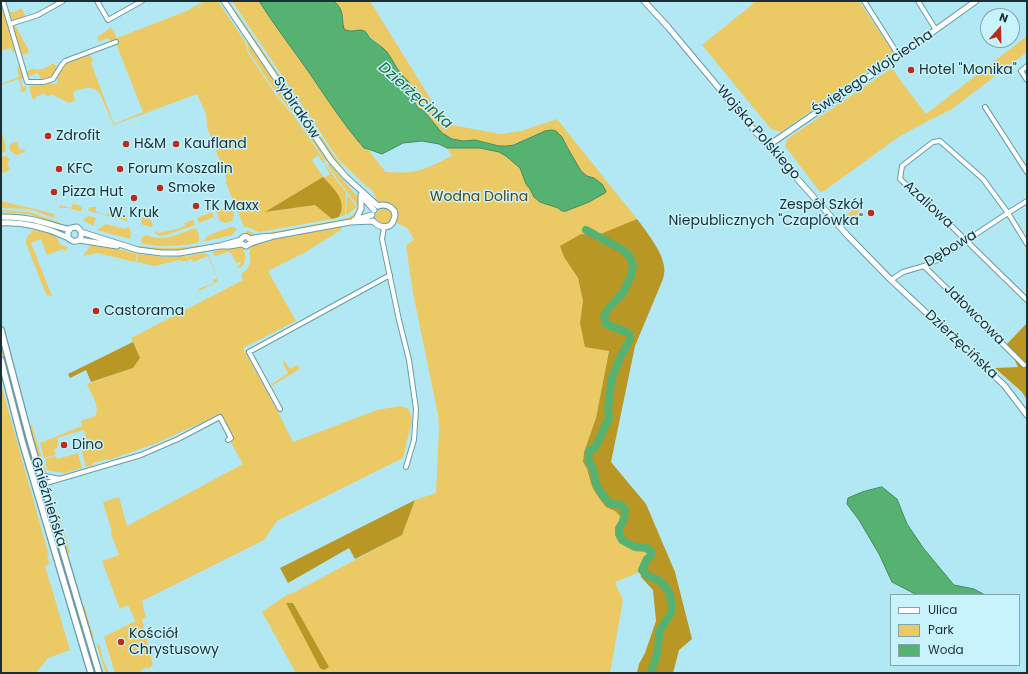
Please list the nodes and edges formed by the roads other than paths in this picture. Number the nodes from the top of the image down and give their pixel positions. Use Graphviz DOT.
graph roads {
  1 [pos="3,1"];
  2 [pos="62,1"];
  3 [pos="97,1"];
  4 [pos="142,1"];
  5 [pos="224,1"];
  6 [pos="644,1"];
  7 [pos="864,1"];
  8 [pos="918,1"];
  9 [pos="975,2"];
  10 [pos="10,24"];
  11 [pos="936,30"];
  12 [pos="116,42"];
  13 [pos="899,56"];
  14 [pos="1027,66"];
  15 [pos="1027,80"];
  16 [pos="985,107"];
  17 [pos="769,145"];
  18 [pos="1027,172"];
  19 [pos="346,177"];
  20 [pos="362,195"];
  21 [pos="1027,201"];
  22 [pos="374,213"];
  23 [pos="1008,213"];
  24 [pos="1,217"];
  25 [pos="356,220"];
  26 [pos="1,222"];
  27 [pos="350,222"];
  28 [pos="384,227"];
  29 [pos="69,229"];
  30 [pos="81,232"];
  31 [pos="68,237"];
  32 [pos="79,240"];
  33 [pos="966,241"];
  34 [pos="1027,244"];
  35 [pos="130,248"];
  36 [pos="924,266"];
  37 [pos="390,275"];
  38 [pos="892,280"];
  39 [pos="1027,300"];
  40 [pos="1,330"];
  41 [pos="1,360"];
  42 [pos="1024,365"];
  43 [pos="280,409"];
  44 [pos="1027,415"];
  45 [pos="228,440"];
  46 [pos="406,467"];
  47 [pos="41,477"];
  48 [pos="33,479"];
  49 [pos="60,479"];
  50 [pos="43,484"];
  51 [pos="36,486"];
  52 [pos="91,673"];
  53 [pos="99,673"];
  1 -- 10 [label="street"];
  2 -- 10 [label="street"];
  3 -- 4 [label="street"];
  5 -- 19 [label="street, Sybiraków"];
  6 -- 17 [label="street, Wojska Polskiego"];
  7 -- 13 [label="street"];
  8 -- 11 [label="street"];
  9 -- 11 [label="street, Świętego Wojciecha"];
  10 -- 12 [label="street"];
  11 -- 13 [label="street, Świętego Wojciecha"];
  13 -- 17 [label="street, Świętego Wojciecha"];
  14 -- 15 [label="street"];
  16 -- 18 [label="street"];
  17 -- 38 [label="street, Wojska Polskiego"];
  19 -- 20 [label="street"];
  19 -- 22 [label="street, Sybiraków"];
  20 -- 22 [label="street"];
  20 -- 25 [label="street"];
  21 -- 23 [label="street, Dębowa"];
  22 -- 25 [label="street"];
  22 -- 27 [label="street"];
  22 -- 28 [label="street"];
  22 -- 28 [label="street"];
  23 -- 33 [label="street, Dębowa"];
  23 -- 33 [label="street, Azaliowa"];
  23 -- 34 [label="street"];
  24 -- 29 [label="street"];
  25 -- 27 [label="street"];
  26 -- 31 [label="street"];
  27 -- 35 [label="street"];
  28 -- 37 [label="street"];
  29 -- 30 [label="street"];
  29 -- 31 [label="street"];
  30 -- 32 [label="street"];
  30 -- 35 [label="street"];
  31 -- 32 [label="street"];
  32 -- 35 [label="street"];
  33 -- 36 [label="street, Dębowa"];
  33 -- 39 [label="street"];
  36 -- 38 [label="street, Dębowa"];
  36 -- 42 [label="street, Jałowcowa"];
  37 -- 43 [label="street"];
  37 -- 46 [label="street"];
  38 -- 44 [label="street, Dzierżęcińska"];
  40 -- 47 [label="main road, Gnieźnieńska"];
  41 -- 48 [label="main road, Gnieźnieńska"];
  45 -- 49 [label="street"];
  47 -- 48 [label="street"];
  47 -- 49 [label="street"];
  47 -- 50 [label="main road, Gnieźnieńska"];
  48 -- 51 [label="main road, Gnieźnieńska"];
  49 -- 50 [label="street"];
  50 -- 51 [label="street"];
  50 -- 53 [label="main road, Gnieźnieńska"];
  51 -- 52 [label="main road, Gnieźnieńska"];
}
